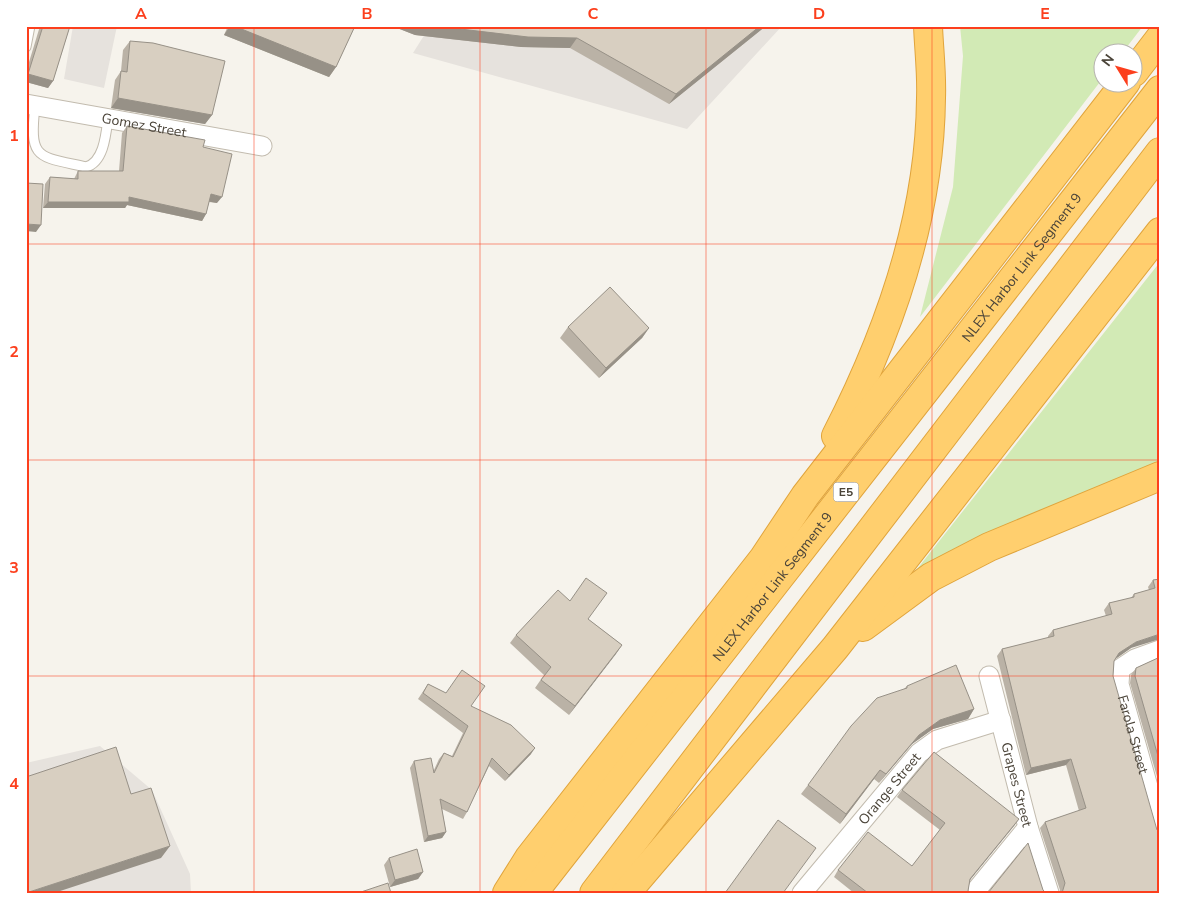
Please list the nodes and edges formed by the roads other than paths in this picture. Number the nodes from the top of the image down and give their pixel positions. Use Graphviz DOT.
graph roads {
  1 [pos="30,26"];
  2 [pos="928,26"];
  3 [pos="1160,38"];
  4 [pos="26,47"];
  5 [pos="1144,59"];
  6 [pos="1160,90"];
  7 [pos="1118,92"];
  8 [pos="31,105"];
  9 [pos="108,118"];
  10 [pos="262,146"];
  11 [pos="1160,152"];
  12 [pos="1160,232"];
  13 [pos="1160,476"];
  14 [pos="806,496"];
  15 [pos="835,648"];
  16 [pos="1160,650"];
  17 [pos="989,676"];
  18 [pos="1001,720"];
  19 [pos="1028,827"];
  20 [pos="1160,829"];
  21 [pos="507,893"];
  22 [pos="533,893"];
  23 [pos="594,893"];
  24 [pos="626,893"];
  25 [pos="802,893"];
  26 [pos="974,893"];
  27 [pos="1049,893"];
  1 -- 4 [label="lane"];
  2 -- 14 [label="highway"];
  3 -- 5 [label="highway"];
  6 -- 22 [label="highway, NLEX Harbor Link Segment 9 / E5"];
  7 -- 14 [label="highway"];
  8 -- 9 [label="street, Gomez Street"];
  8 -- 9 [label="lane"];
  9 -- 10 [label="street, Gomez Street"];
  11 -- 23 [label="highway"];
  12 -- 15 [label="highway"];
  13 -- 15 [label="highway"];
  14 -- 21 [label="highway"];
  15 -- 24 [label="highway"];
  16 -- 20 [label="street, Farola Street"];
  17 -- 18 [label="street, Grapes Street"];
  18 -- 19 [label="street, Grapes Street"];
  18 -- 25 [label="street, Orange Street"];
  19 -- 26 [label="street"];
  19 -- 27 [label="street, Grapes Street"];
}
